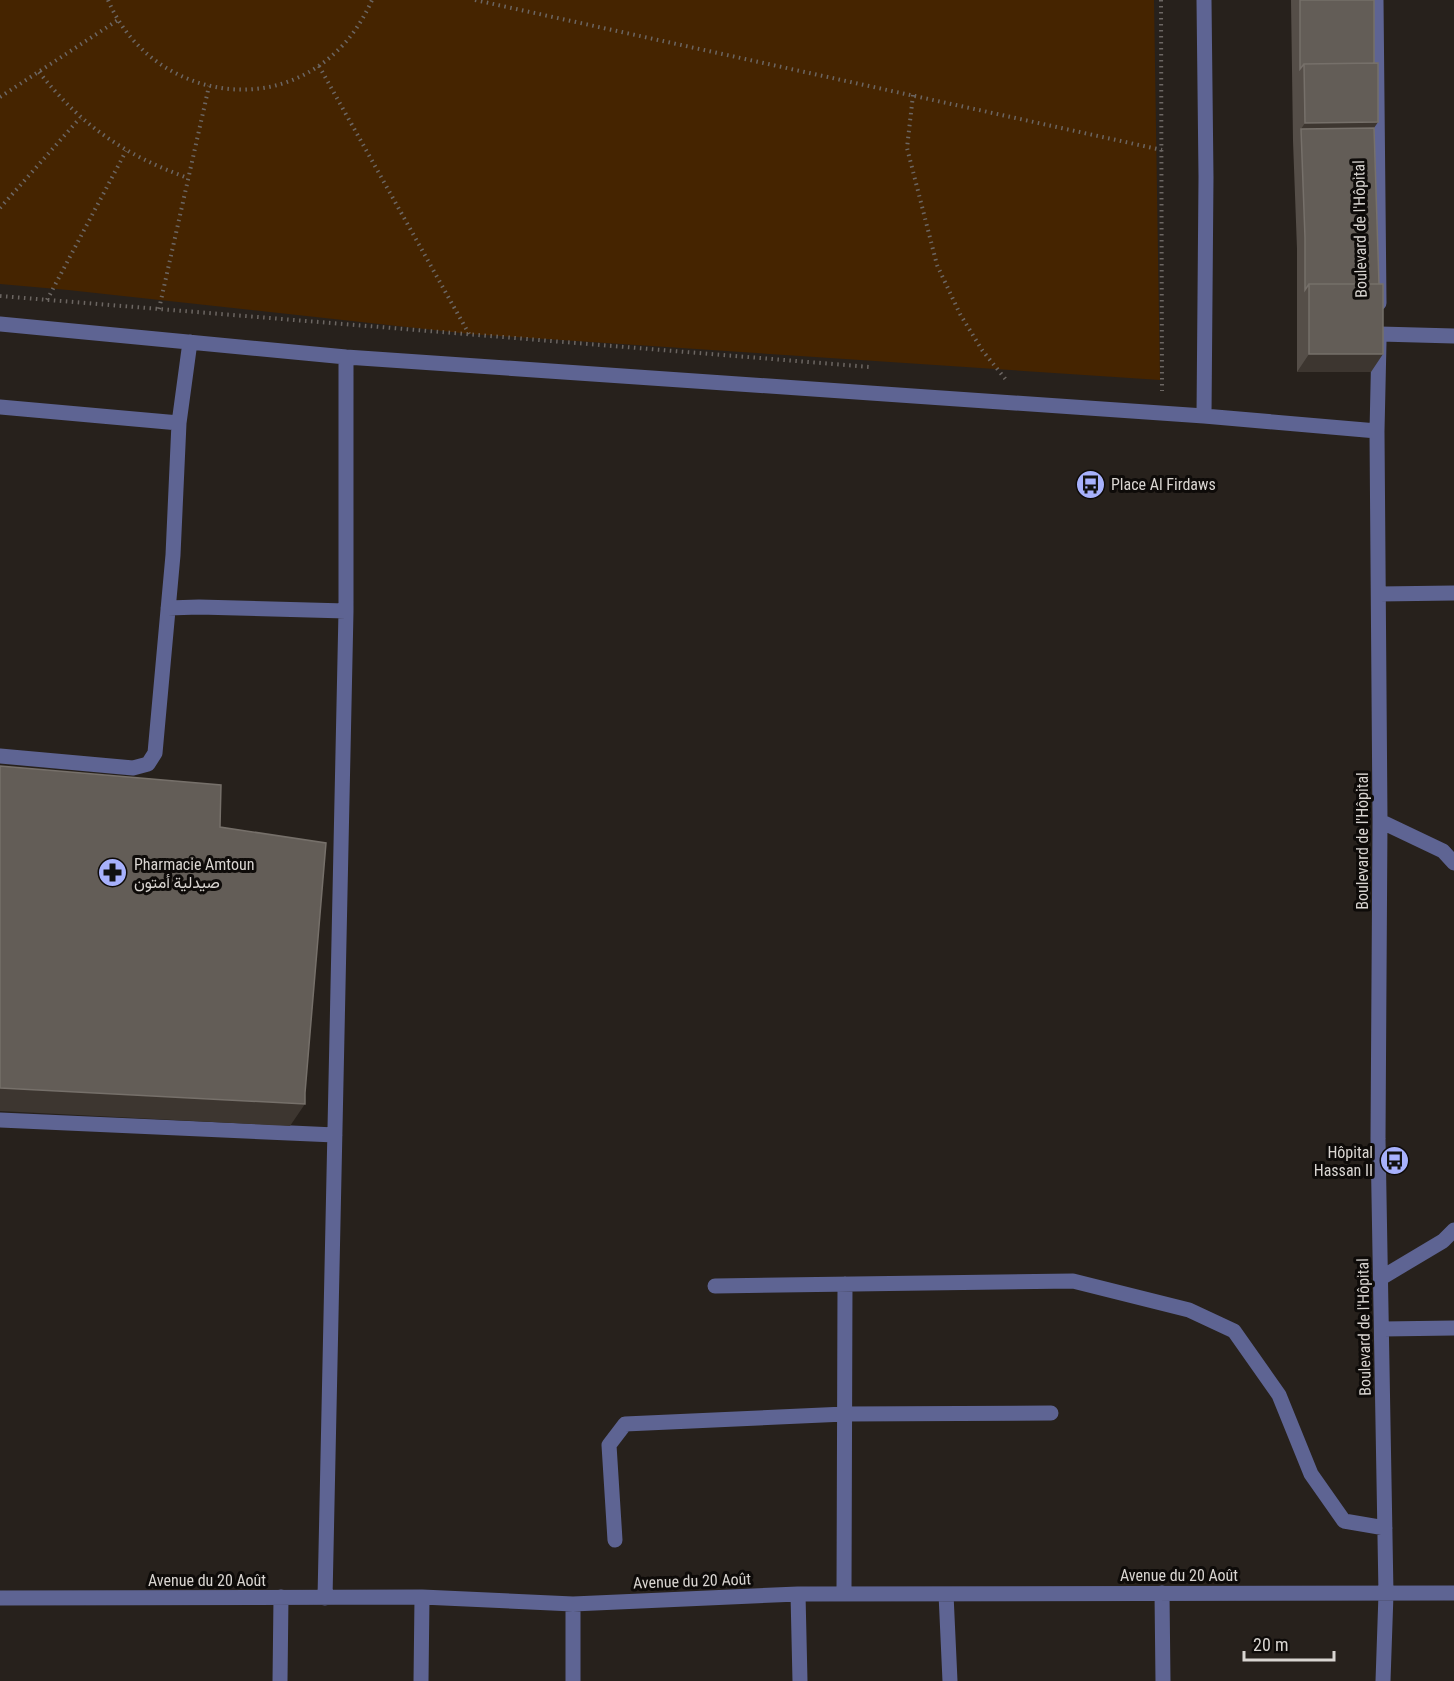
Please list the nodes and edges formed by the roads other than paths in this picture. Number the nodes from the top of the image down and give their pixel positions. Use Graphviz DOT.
graph roads {
  1 [pos="1204,0"];
  2 [pos="1376,0"];
  3 [pos="0,324"];
  4 [pos="1380,334"];
  5 [pos="1454,336"];
  6 [pos="190,342"];
  7 [pos="346,357"];
  8 [pos="0,407"];
  9 [pos="1204,416"];
  10 [pos="179,423"];
  11 [pos="1377,431"];
  12 [pos="1454,593"];
  13 [pos="1379,594"];
  14 [pos="168,608"];
  15 [pos="346,611"];
  16 [pos="0,756"];
  17 [pos="1380,821"];
  18 [pos="1454,863"];
  19 [pos="0,1120"];
  20 [pos="335,1135"];
  21 [pos="1454,1230"];
  22 [pos="1382,1278"];
  23 [pos="845,1284"];
  24 [pos="715,1286"];
  25 [pos="1454,1328"];
  26 [pos="1383,1329"];
  27 [pos="1051,1413"];
  28 [pos="845,1414"];
  29 [pos="1385,1528"];
  30 [pos="615,1540"];
  31 [pos="1162,1593"];
  32 [pos="1454,1593"];
  33 [pos="798,1594"];
  34 [pos="844,1594"];
  35 [pos="946,1594"];
  36 [pos="1386,1594"];
  37 [pos="0,1598"];
  38 [pos="281,1598"];
  39 [pos="326,1598"];
  40 [pos="422,1598"];
  41 [pos="573,1604"];
  42 [pos="280,1681"];
  43 [pos="421,1681"];
  44 [pos="573,1681"];
  45 [pos="800,1681"];
  46 [pos="950,1681"];
  47 [pos="1163,1681"];
  48 [pos="1383,1681"];
  1 -- 9 [label="street"];
  2 -- 4 [label="street, Boulevard de l'Hôpital"];
  3 -- 6 [label="street"];
  4 -- 5 [label="street"];
  4 -- 11 [label="street, Boulevard de l'Hôpital"];
  6 -- 7 [label="street"];
  6 -- 10 [label="street"];
  7 -- 9 [label="street"];
  7 -- 15 [label="street"];
  8 -- 10 [label="street"];
  9 -- 11 [label="street"];
  10 -- 14 [label="street"];
  11 -- 13 [label="street, Boulevard de l'Hôpital"];
  12 -- 13 [label="street"];
  13 -- 17 [label="street, Boulevard de l'Hôpital"];
  14 -- 15 [label="street"];
  14 -- 16 [label="street"];
  15 -- 20 [label="street"];
  17 -- 18 [label="street"];
  17 -- 22 [label="street, Boulevard de l'Hôpital"];
  19 -- 20 [label="street"];
  20 -- 39 [label="street"];
  21 -- 22 [label="street"];
  22 -- 26 [label="street, Boulevard de l'Hôpital"];
  23 -- 24 [label="street"];
  23 -- 28 [label="street"];
  23 -- 29 [label="street"];
  25 -- 26 [label="street"];
  26 -- 29 [label="street, Boulevard de l'Hôpital"];
  27 -- 28 [label="street"];
  28 -- 30 [label="street"];
  28 -- 34 [label="street"];
  29 -- 36 [label="street, Boulevard de l'Hôpital"];
  31 -- 35 [label="street, Avenue du 20 Août"];
  31 -- 36 [label="street, Avenue du 20 Août"];
  31 -- 47 [label="street"];
  32 -- 36 [label="street, Avenue du 20 Août"];
  33 -- 34 [label="street, Avenue du 20 Août"];
  33 -- 41 [label="street, Avenue du 20 Août"];
  33 -- 45 [label="street"];
  34 -- 35 [label="street, Avenue du 20 Août"];
  35 -- 46 [label="street"];
  36 -- 48 [label="street, Boulevard de l'Hôpital"];
  37 -- 38 [label="street, Avenue du 20 Août"];
  38 -- 39 [label="street, Avenue du 20 Août"];
  38 -- 42 [label="street"];
  39 -- 40 [label="street, Avenue du 20 Août"];
  40 -- 41 [label="street, Avenue du 20 Août"];
  40 -- 43 [label="street"];
  41 -- 44 [label="street"];
}
